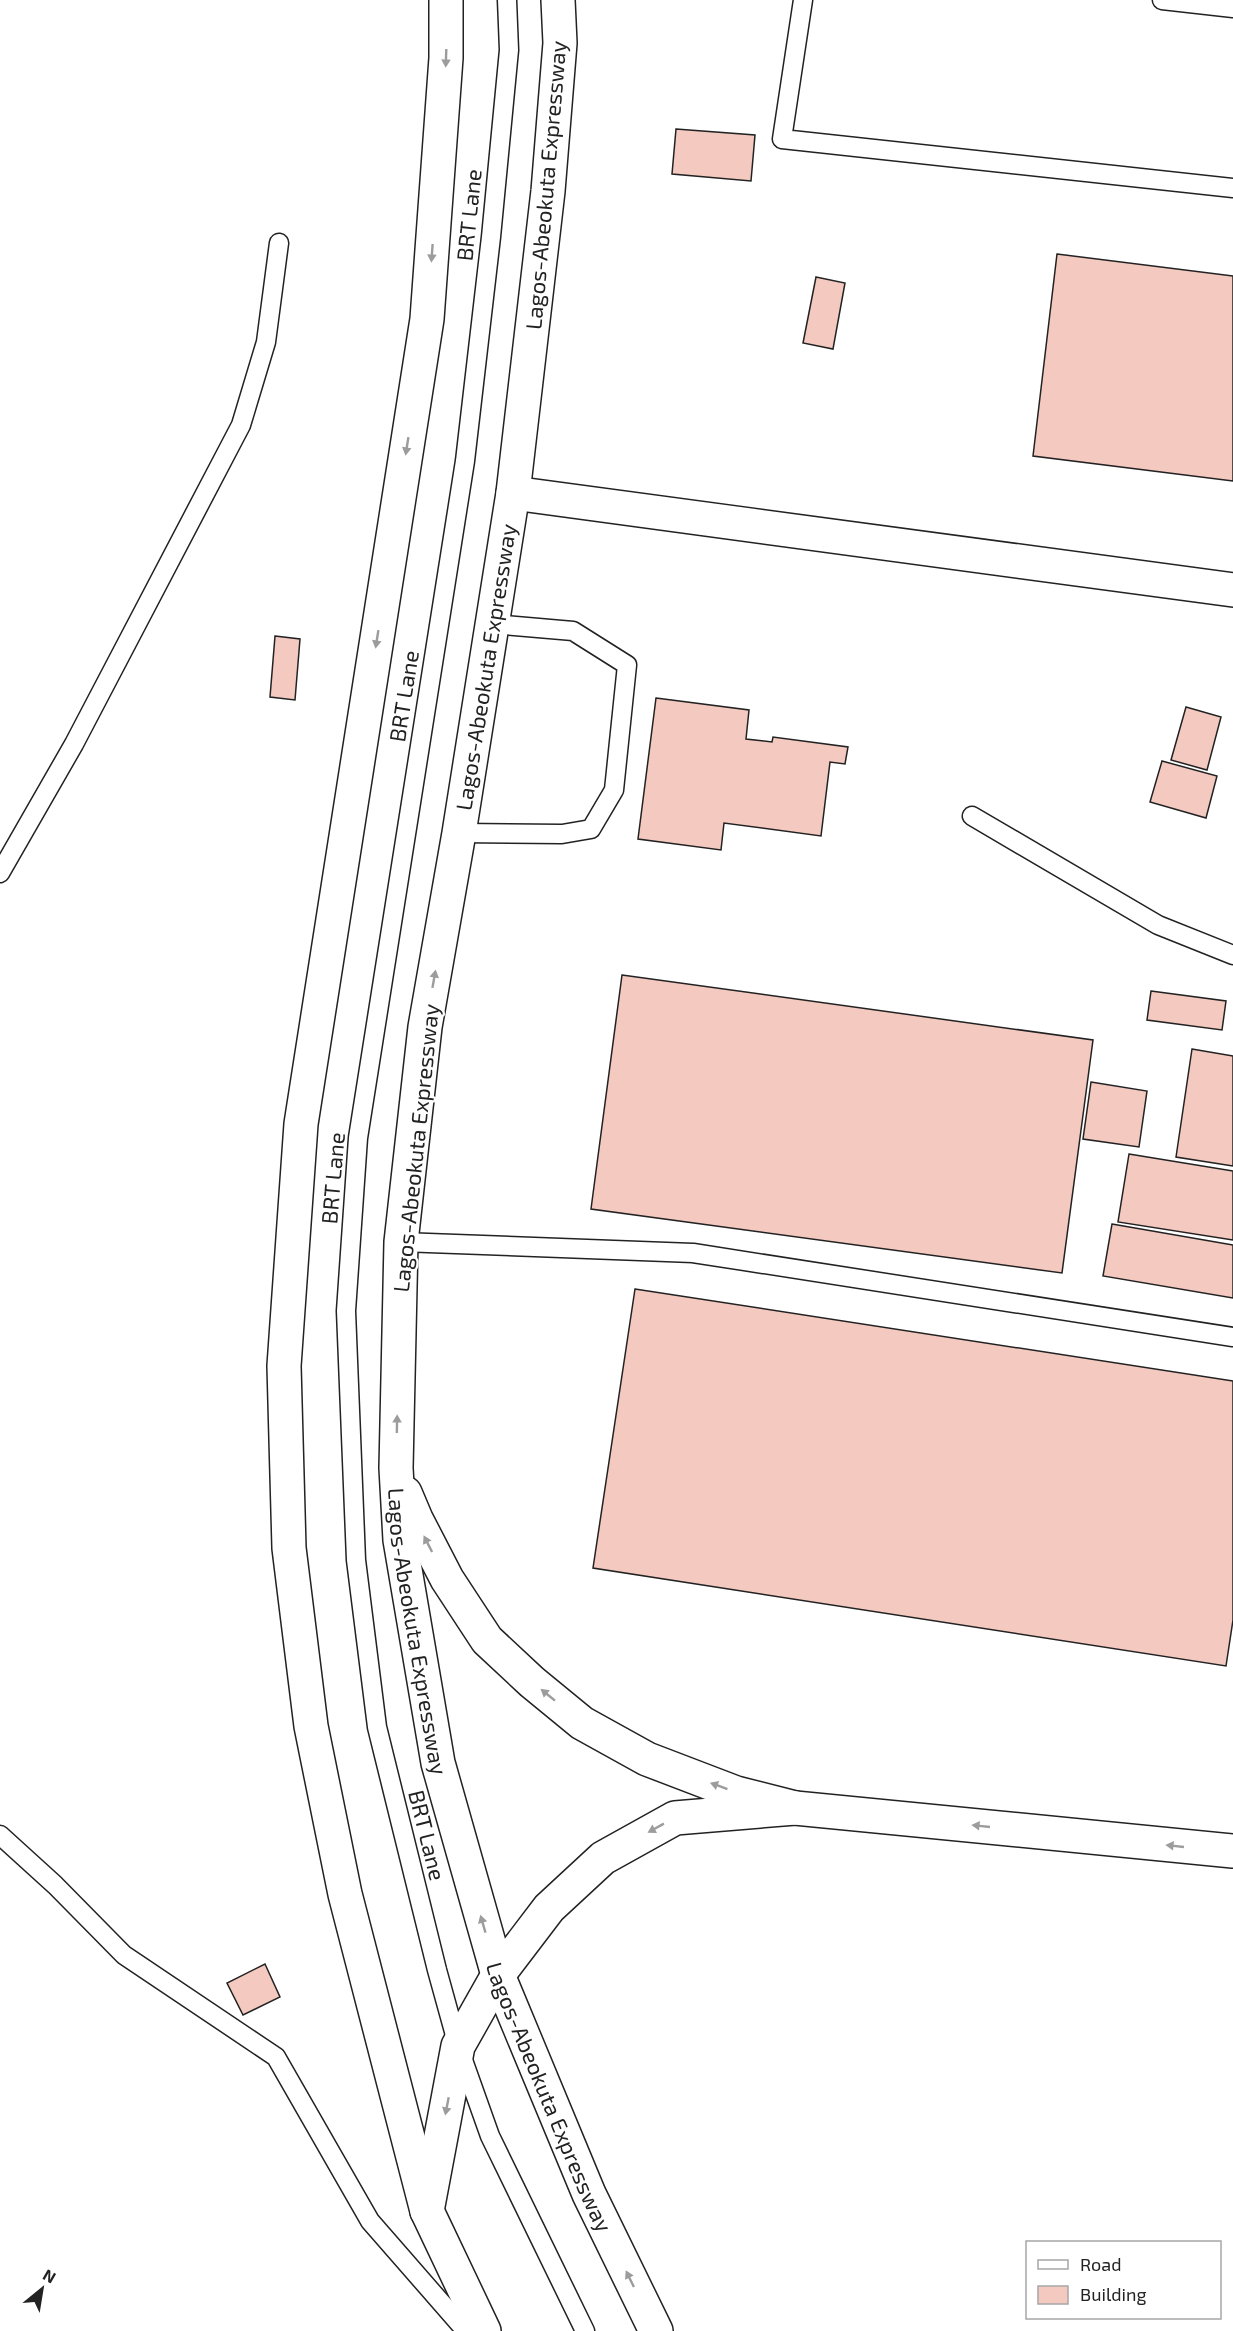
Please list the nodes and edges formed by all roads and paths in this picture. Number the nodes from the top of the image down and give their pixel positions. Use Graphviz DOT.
graph roads {
  1 [pos="446,0"];
  2 [pos="507,0"];
  3 [pos="558,0"];
  4 [pos="803,0"];
  5 [pos="1162,0"];
  6 [pos="1233,8"];
  7 [pos="1233,188"];
  8 [pos="279,243"];
  9 [pos="513,493"];
  10 [pos="1233,590"];
  11 [pos="492,624"];
  12 [pos="972,816"];
  13 [pos="459,833"];
  14 [pos="0,873"];
  15 [pos="1233,955"];
  16 [pos="401,1242"];
  17 [pos="1233,1336"];
  18 [pos="396,1468"];
  19 [pos="795,1808"];
  20 [pos="0,1835"];
  21 [pos="1233,1851"];
  22 [pos="498,1975"];
  23 [pos="458,2046"];
  24 [pos="427,2211"];
  25 [pos="466,2331"];
  26 [pos="484,2331"];
  27 [pos="585,2331"];
  28 [pos="656,2331"];
  1 -- 24 [label="main road, one-way"];
  2 -- 23 [label="lane, BRT Lane"];
  3 -- 9 [label="main road, Lagos-Abeokuta Expressway"];
  4 -- 7 [label="lane"];
  5 -- 6 [label="lane"];
  8 -- 14 [label="lane"];
  9 -- 10 [label="main road"];
  9 -- 11 [label="main road, Lagos-Abeokuta Expressway"];
  11 -- 13 [label="main road, Lagos-Abeokuta Expressway"];
  11 -- 13 [label="lane"];
  12 -- 15 [label="lane"];
  16 -- 13 [label="main road, Lagos-Abeokuta Expressway, one-way"];
  16 -- 17 [label="lane"];
  18 -- 16 [label="main road, Lagos-Abeokuta Expressway, one-way"];
  19 -- 18 [label="main road, one-way"];
  22 -- 18 [label="main road, Lagos-Abeokuta Expressway, one-way"];
  21 -- 19 [label="main road, one-way"];
  19 -- 22 [label="main road, one-way"];
  20 -- 25 [label="lane"];
  22 -- 23 [label="main road"];
  28 -- 22 [label="main road, Lagos-Abeokuta Expressway, one-way"];
  23 -- 24 [label="main road, one-way"];
  23 -- 27 [label="lane, BRT Lane"];
  24 -- 26 [label="main road"];
}
